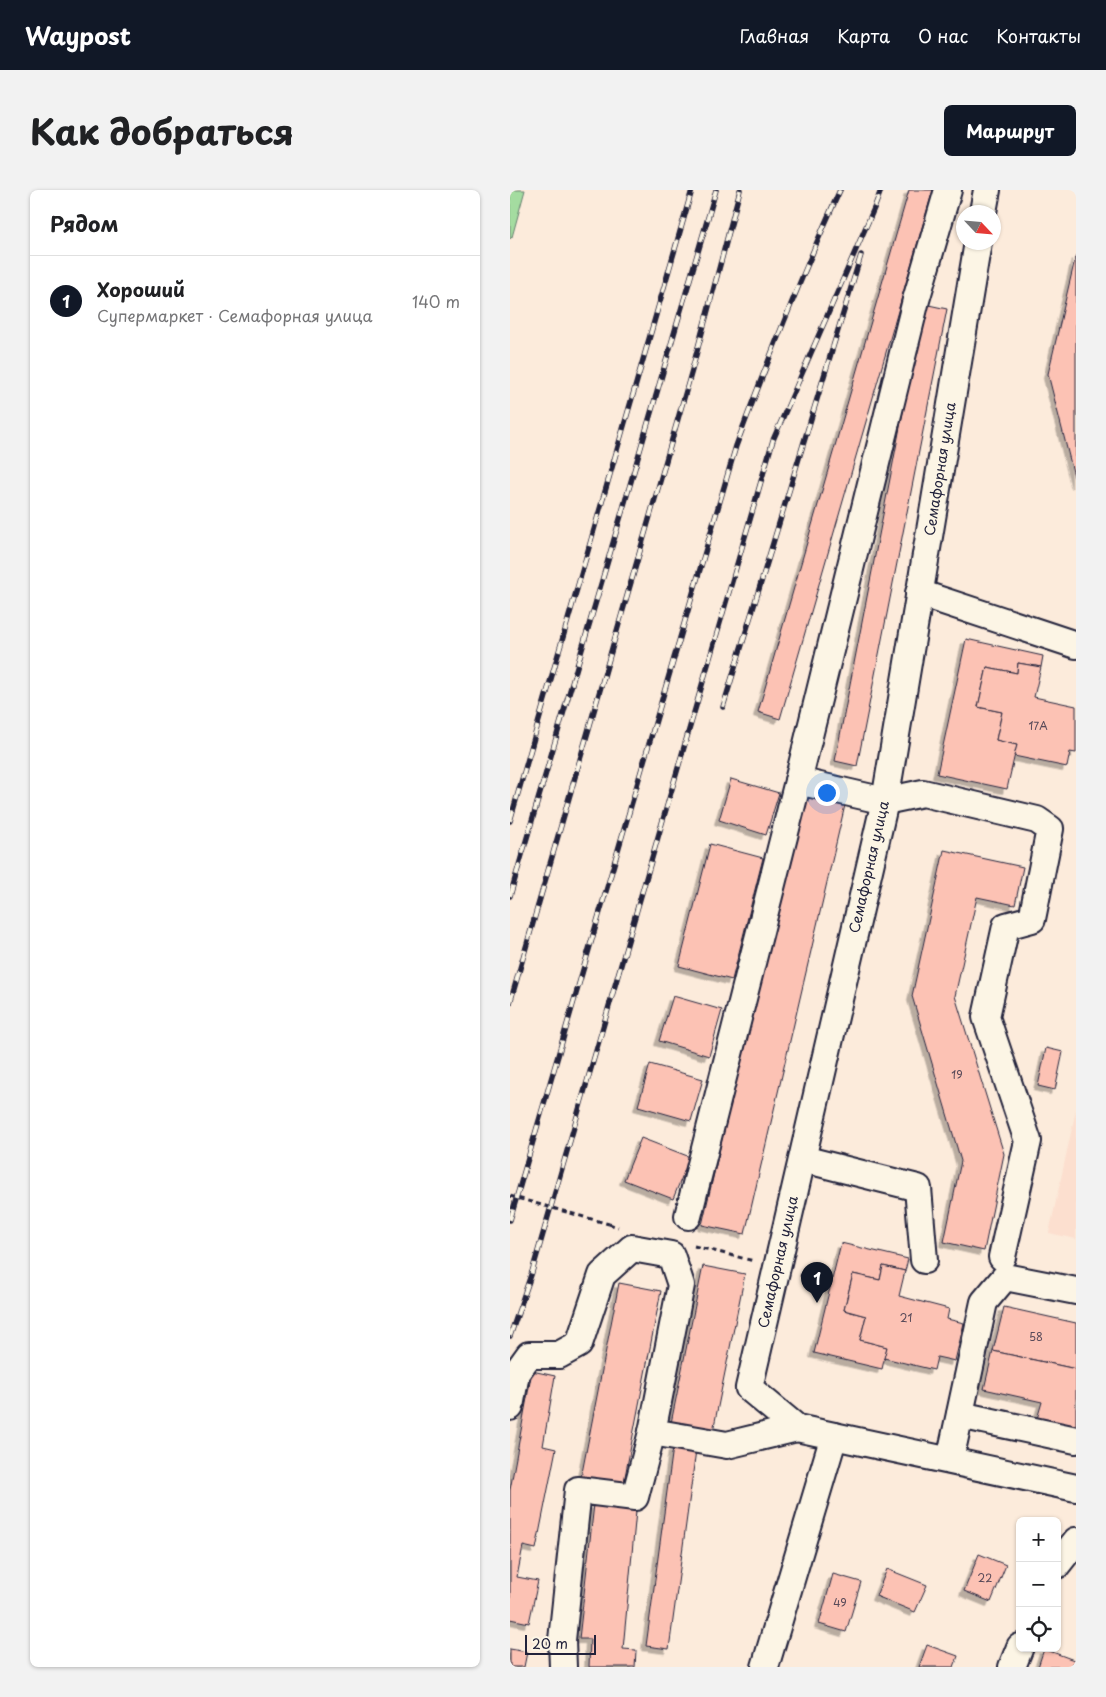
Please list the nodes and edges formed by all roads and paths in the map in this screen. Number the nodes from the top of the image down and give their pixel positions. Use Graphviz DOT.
graph roads {
  1 [pos="948,190"];
  2 [pos="986,190"];
  3 [pos="984,205"];
  4 [pos="977,250"];
  5 [pos="920,593"];
  6 [pos="1076,645"];
  7 [pos="798,781"];
  8 [pos="884,800"];
  9 [pos="803,1159"];
  10 [pos="510,1196"];
  11 [pos="688,1216"];
  12 [pos="609,1224"];
  13 [pos="1002,1257"];
  14 [pos="924,1260"];
  15 [pos="1076,1291"];
  16 [pos="510,1407"];
  17 [pos="960,1415"];
  18 [pos="797,1428"];
  19 [pos="652,1432"];
  20 [pos="834,1436"];
  21 [pos="1076,1440"];
  22 [pos="950,1460"];
  23 [pos="1076,1488"];
  24 [pos="1076,1541"];
  25 [pos="1059,1562"];
  26 [pos="1018,1652"];
  27 [pos="563,1667"];
  28 [pos="766,1667"];
  29 [pos="1012,1667"];
  1 -- 7 [label="street"];
  2 -- 3 [label="street"];
  4 -- 5 [label="street, Семафорная улица"];
  5 -- 6 [label="street"];
  5 -- 8 [label="street, Семафорная улица"];
  7 -- 8 [label="street"];
  7 -- 11 [label="street"];
  8 -- 9 [label="street, Семафорная улица"];
  8 -- 13 [label="street"];
  9 -- 14 [label="street"];
  9 -- 18 [label="street, Семафорная улица"];
  10 -- 12 [label="path, bridge"];
  15 -- 17 [label="street"];
  16 -- 19 [label="street"];
  17 -- 21 [label="street"];
  17 -- 22 [label="street"];
  18 -- 19 [label="street"];
  18 -- 20 [label="street, Семафорная улица"];
  19 -- 27 [label="street"];
  20 -- 22 [label="street, Семафорная улица"];
  20 -- 28 [label="street"];
  22 -- 23 [label="street, Семафорная улица"];
  24 -- 25 [label="street"];
  26 -- 29 [label="street"];
}
